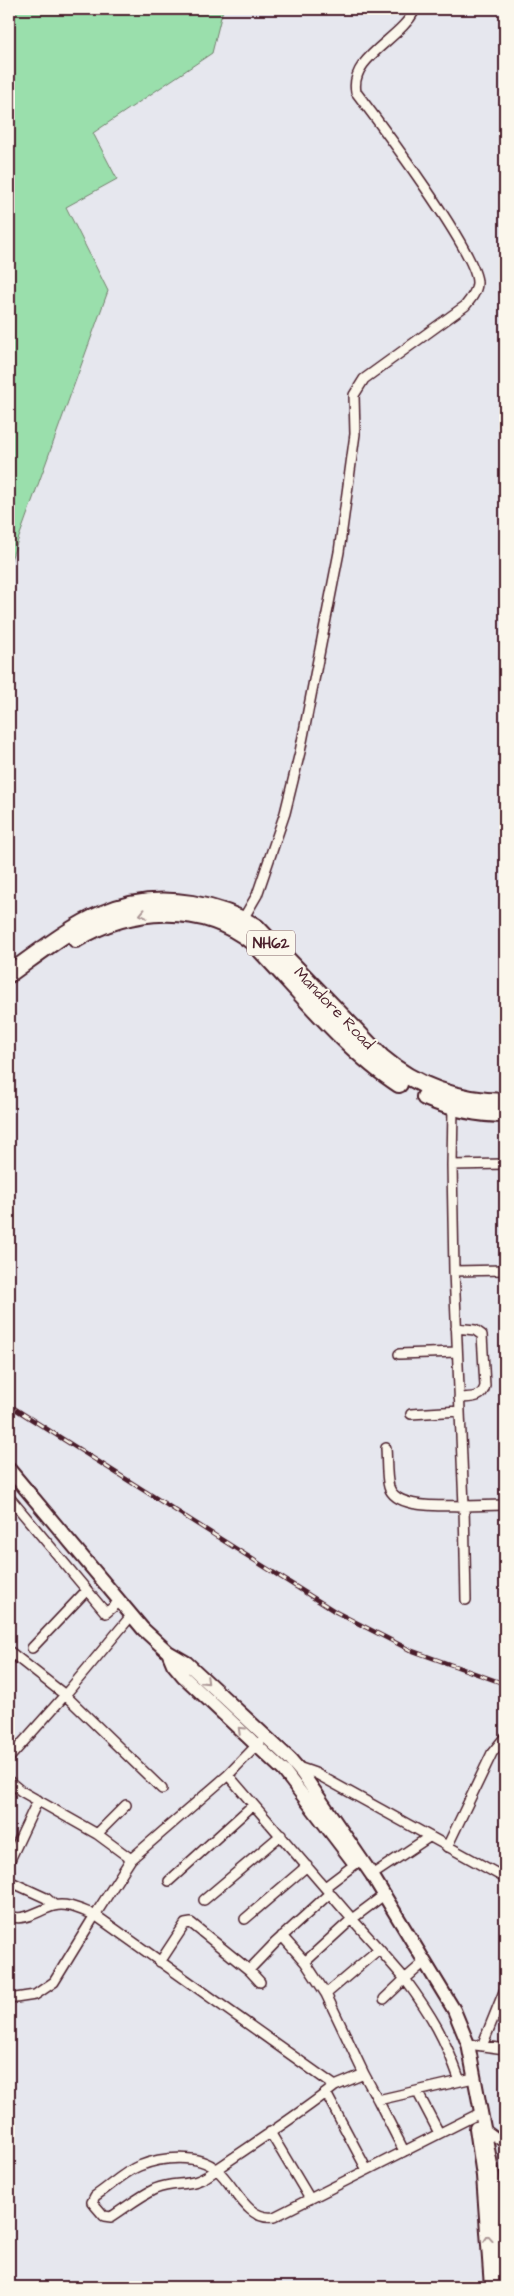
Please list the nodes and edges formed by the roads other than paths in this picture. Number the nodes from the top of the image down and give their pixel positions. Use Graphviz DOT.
graph roads {
  1 [pos="415,9"];
  2 [pos="243,919"];
  3 [pos="9,974"];
  4 [pos="9,986"];
  5 [pos="505,1102"];
  6 [pos="453,1107"];
  7 [pos="505,1114"];
  8 [pos="505,1164"];
  9 [pos="452,1165"];
  10 [pos="505,1270"];
  11 [pos="454,1271"];
  12 [pos="456,1328"];
  13 [pos="457,1352"];
  14 [pos="399,1354"];
  15 [pos="459,1398"];
  16 [pos="460,1411"];
  17 [pos="411,1414"];
  18 [pos="386,1448"];
  19 [pos="9,1469"];
  20 [pos="9,1498"];
  21 [pos="464,1506"];
  22 [pos="505,1506"];
  23 [pos="87,1590"];
  24 [pos="466,1600"];
  25 [pos="119,1602"];
  26 [pos="131,1616"];
  27 [pos="32,1648"];
  28 [pos="9,1653"];
  29 [pos="66,1695"];
  30 [pos="505,1737"];
  31 [pos="261,1741"];
  32 [pos="11,1752"];
  33 [pos="296,1766"];
  34 [pos="284,1770"];
  35 [pos="228,1775"];
  36 [pos="325,1779"];
  37 [pos="9,1781"];
  38 [pos="302,1784"];
  39 [pos="162,1789"];
  40 [pos="38,1800"];
  41 [pos="126,1805"];
  42 [pos="253,1805"];
  43 [pos="97,1834"];
  44 [pos="281,1835"];
  45 [pos="429,1838"];
  46 [pos="447,1847"];
  47 [pos="131,1859"];
  48 [pos="9,1862"];
  49 [pos="359,1862"];
  50 [pos="307,1866"];
  51 [pos="372,1875"];
  52 [pos="505,1878"];
  53 [pos="169,1881"];
  54 [pos="11,1882"];
  55 [pos="328,1890"];
  56 [pos="380,1898"];
  57 [pos="204,1900"];
  58 [pos="54,1905"];
  59 [pos="9,1916"];
  60 [pos="95,1916"];
  61 [pos="245,1919"];
  62 [pos="352,1919"];
  63 [pos="282,1936"];
  64 [pos="379,1949"];
  65 [pos="160,1962"];
  66 [pos="305,1962"];
  67 [pos="421,1965"];
  68 [pos="249,1970"];
  69 [pos="405,1979"];
  70 [pos="260,1982"];
  71 [pos="505,1988"];
  72 [pos="326,1994"];
  73 [pos="384,1998"];
  74 [pos="9,1999"];
  75 [pos="468,2044"];
  76 [pos="482,2046"];
  77 [pos="505,2049"];
  78 [pos="364,2074"];
  79 [pos="465,2080"];
  80 [pos="335,2086"];
  81 [pos="417,2091"];
  82 [pos="326,2093"];
  83 [pos="378,2100"];
  84 [pos="478,2114"];
  85 [pos="481,2130"];
  86 [pos="270,2132"];
  87 [pos="439,2133"];
  88 [pos="505,2144"];
  89 [pos="404,2151"];
  90 [pos="216,2169"];
  91 [pos="367,2170"];
  92 [pos="310,2199"];
  93 [pos="502,2281"];
  94 [pos="491,2287"];
  1 -- 2 [label="street"];
  2 -- 3 [label="highway, Mandore Road / NH62"];
  2 -- 5 [label="highway, Mandore Road / NH62"];
  6 -- 4 [label="highway, Mandore Road / NH62, one-way"];
  6 -- 7 [label="highway, Mandore Road / NH62"];
  6 -- 9 [label="street"];
  8 -- 9 [label="street"];
  9 -- 11 [label="street"];
  10 -- 11 [label="street"];
  11 -- 12 [label="street"];
  12 -- 13 [label="street"];
  12 -- 15 [label="street"];
  13 -- 14 [label="street"];
  13 -- 15 [label="street"];
  15 -- 16 [label="street"];
  16 -- 17 [label="street"];
  16 -- 21 [label="street"];
  18 -- 21 [label="street"];
  19 -- 25 [label="main road"];
  20 -- 23 [label="street"];
  21 -- 22 [label="street"];
  21 -- 24 [label="street"];
  23 -- 25 [label="street"];
  23 -- 27 [label="street"];
  25 -- 26 [label="main road"];
  26 -- 29 [label="street"];
  26 -- 31 [label="main road"];
  28 -- 29 [label="street"];
  29 -- 32 [label="street"];
  29 -- 39 [label="street"];
  30 -- 46 [label="street"];
  31 -- 33 [label="main road"];
  31 -- 34 [label="main road"];
  31 -- 35 [label="street"];
  33 -- 34 [label="street"];
  33 -- 36 [label="street"];
  33 -- 38 [label="main road"];
  34 -- 38 [label="main road"];
  35 -- 42 [label="street"];
  35 -- 47 [label="street"];
  36 -- 38 [label="street"];
  36 -- 45 [label="street"];
  37 -- 40 [label="street"];
  38 -- 49 [label="main road"];
  40 -- 43 [label="street"];
  40 -- 48 [label="street"];
  41 -- 43 [label="street"];
  42 -- 44 [label="street"];
  42 -- 53 [label="street"];
  43 -- 47 [label="street"];
  44 -- 50 [label="street"];
  44 -- 57 [label="street"];
  45 -- 46 [label="street"];
  45 -- 51 [label="street"];
  46 -- 52 [label="street"];
  47 -- 60 [label="street"];
  49 -- 51 [label="main road"];
  49 -- 55 [label="street"];
  49 -- 56 [label="main road"];
  50 -- 55 [label="street"];
  50 -- 61 [label="street"];
  51 -- 75 [label="main road"];
  54 -- 58 [label="street"];
  55 -- 62 [label="street"];
  55 -- 63 [label="street"];
  56 -- 62 [label="street"];
  56 -- 67 [label="main road"];
  58 -- 59 [label="street"];
  58 -- 60 [label="street"];
  60 -- 65 [label="street"];
  60 -- 74 [label="street"];
  62 -- 64 [label="street"];
  62 -- 66 [label="street"];
  63 -- 66 [label="street"];
  63 -- 68 [label="street"];
  64 -- 69 [label="street"];
  64 -- 72 [label="street"];
  65 -- 68 [label="street"];
  65 -- 80 [label="street"];
  66 -- 72 [label="street"];
  67 -- 69 [label="street"];
  67 -- 79 [label="main road"];
  68 -- 70 [label="street"];
  69 -- 73 [label="street"];
  69 -- 79 [label="street"];
  71 -- 76 [label="street"];
  72 -- 78 [label="street"];
  75 -- 76 [label="street"];
  75 -- 84 [label="main road"];
  76 -- 77 [label="street"];
  78 -- 80 [label="street"];
  78 -- 83 [label="street"];
  79 -- 81 [label="street"];
  79 -- 84 [label="main road"];
  80 -- 82 [label="street"];
  81 -- 83 [label="street"];
  81 -- 87 [label="street"];
  82 -- 86 [label="street"];
  82 -- 91 [label="street"];
  83 -- 89 [label="street"];
  84 -- 85 [label="main road"];
  84 -- 87 [label="street"];
  85 -- 88 [label="street"];
  85 -- 93 [label="main road"];
  94 -- 85 [label="main road, one-way"];
  86 -- 90 [label="street"];
  86 -- 92 [label="street"];
  87 -- 89 [label="street"];
  89 -- 91 [label="street"];
  90 -- 90 [label="street"];
  90 -- 92 [label="street"];
  91 -- 92 [label="street"];
}
